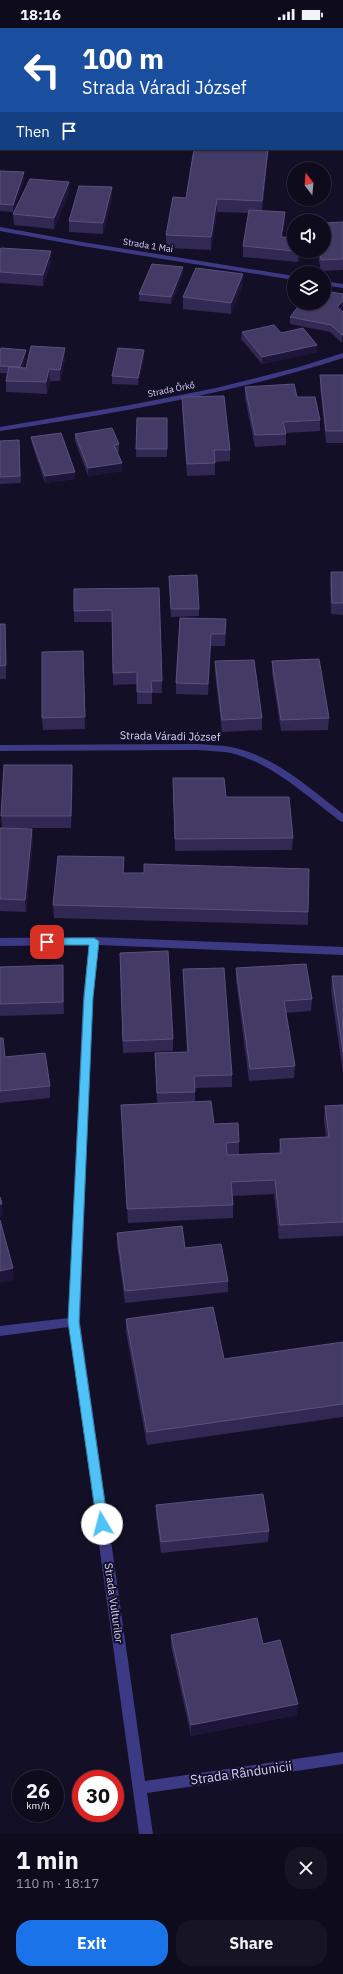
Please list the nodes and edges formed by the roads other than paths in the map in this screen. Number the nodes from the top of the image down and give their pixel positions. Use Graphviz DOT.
graph roads {
  1 [pos="0,229"];
  2 [pos="28,234"];
  3 [pos="0,236"];
  4 [pos="287,277"];
  5 [pos="331,284"];
  6 [pos="343,286"];
  7 [pos="343,355"];
  8 [pos="0,429"];
  9 [pos="0,748"];
  10 [pos="343,819"];
  11 [pos="94,941"];
  12 [pos="0,942"];
  13 [pos="343,951"];
  14 [pos="74,1322"];
  15 [pos="0,1331"];
  16 [pos="343,1758"];
  17 [pos="140,1788"];
  18 [pos="146,1834"];
  1 -- 2 [label="street, Strada 1 Mai"];
  2 -- 3 [label="street"];
  2 -- 4 [label="street, Strada 1 Mai"];
  5 -- 6 [label="street"];
  7 -- 8 [label="street, Strada Őrkő"];
  9 -- 10 [label="street, Strada Váradi József"];
  11 -- 12 [label="street"];
  11 -- 13 [label="street"];
  11 -- 14 [label="street, Strada Vulturilor"];
  14 -- 15 [label="street"];
  14 -- 17 [label="street, Strada Vulturilor"];
  16 -- 17 [label="street, Strada Rândunicii"];
  17 -- 18 [label="street, Strada Vulturilor"];
}
